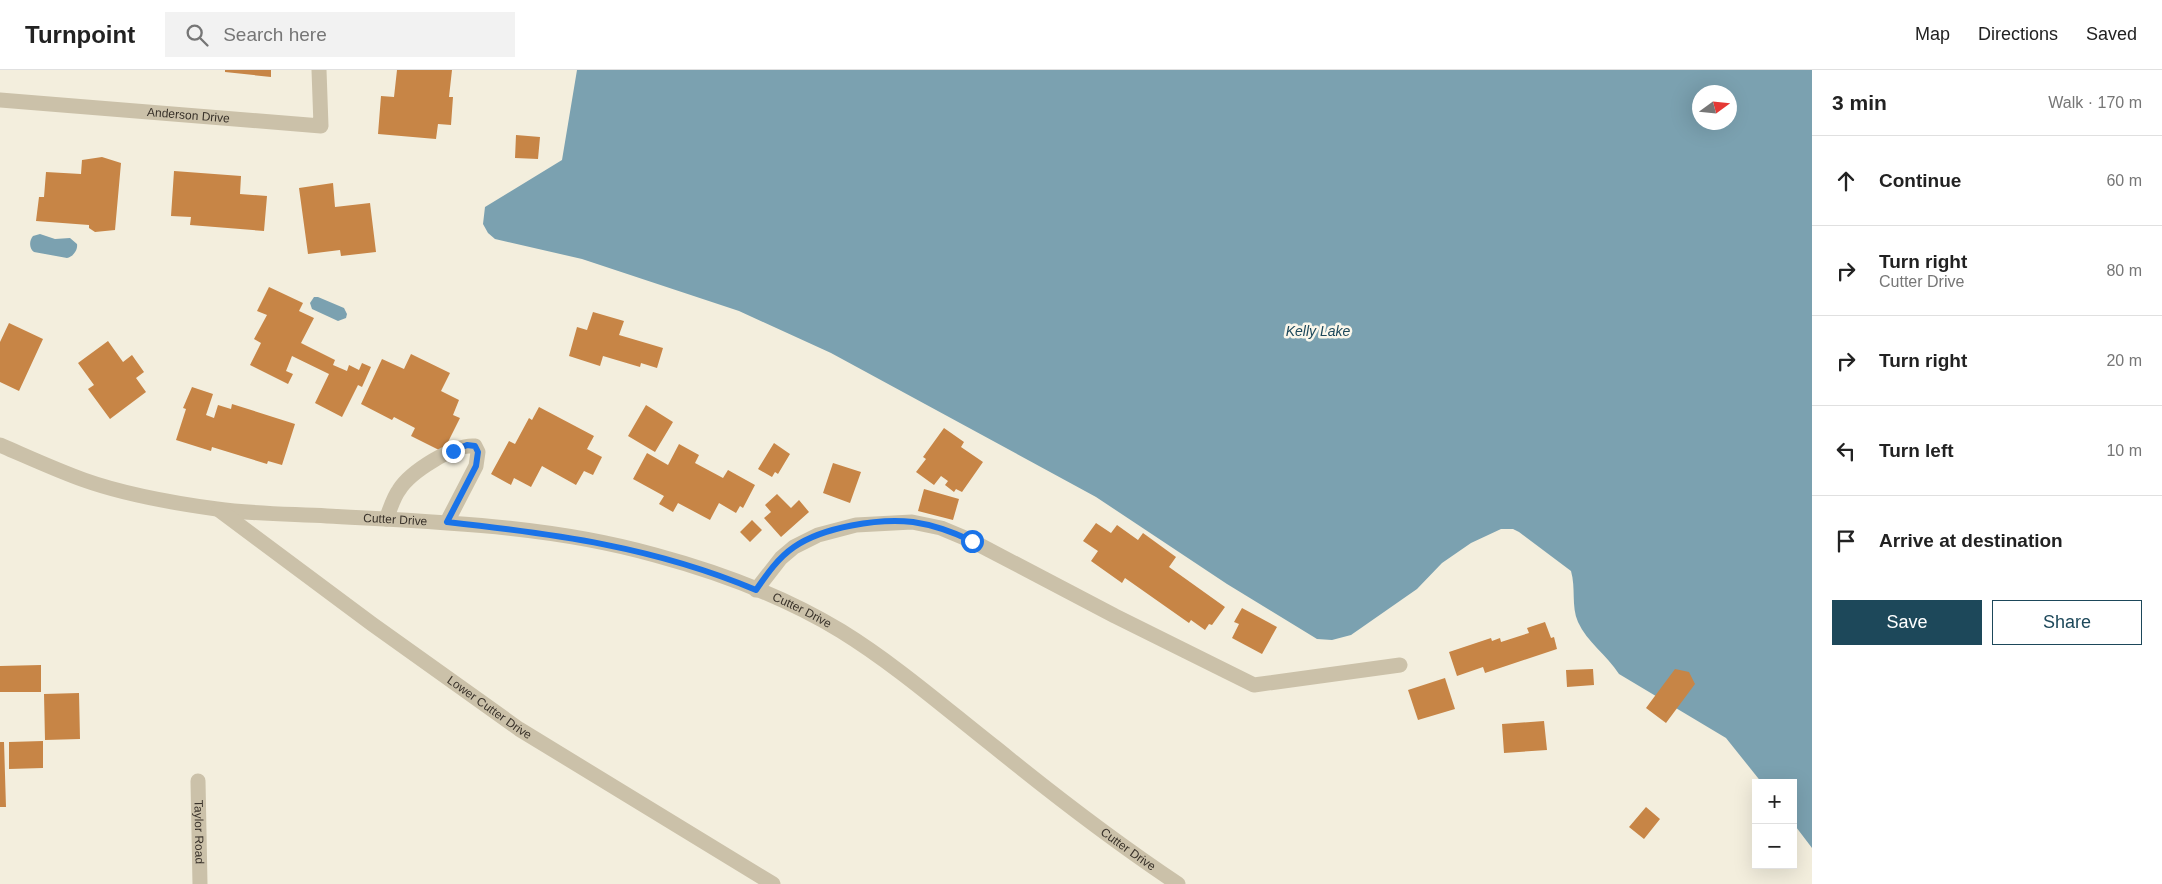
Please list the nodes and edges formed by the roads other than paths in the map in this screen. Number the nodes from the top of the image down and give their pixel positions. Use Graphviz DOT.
graph roads {
  1 [pos="319,70"];
  2 [pos="0,100"];
  3 [pos="0,445"];
  4 [pos="220,510"];
  5 [pos="386,519"];
  6 [pos="447,522"];
  7 [pos="756,590"];
  8 [pos="1400,665"];
  9 [pos="198,781"];
  10 [pos="200,884"];
  11 [pos="773,884"];
  12 [pos="1178,884"];
  1 -- 2 [label="street, Anderson Drive"];
  3 -- 4 [label="street, Cutter Drive"];
  4 -- 5 [label="street, Cutter Drive"];
  4 -- 11 [label="street, Lower Cutter Drive"];
  5 -- 6 [label="street, Cutter Drive"];
  5 -- 6 [label="street"];
  6 -- 7 [label="street, Cutter Drive"];
  7 -- 8 [label="street"];
  7 -- 12 [label="street, Cutter Drive"];
  9 -- 10 [label="street, Taylor Road"];
}
